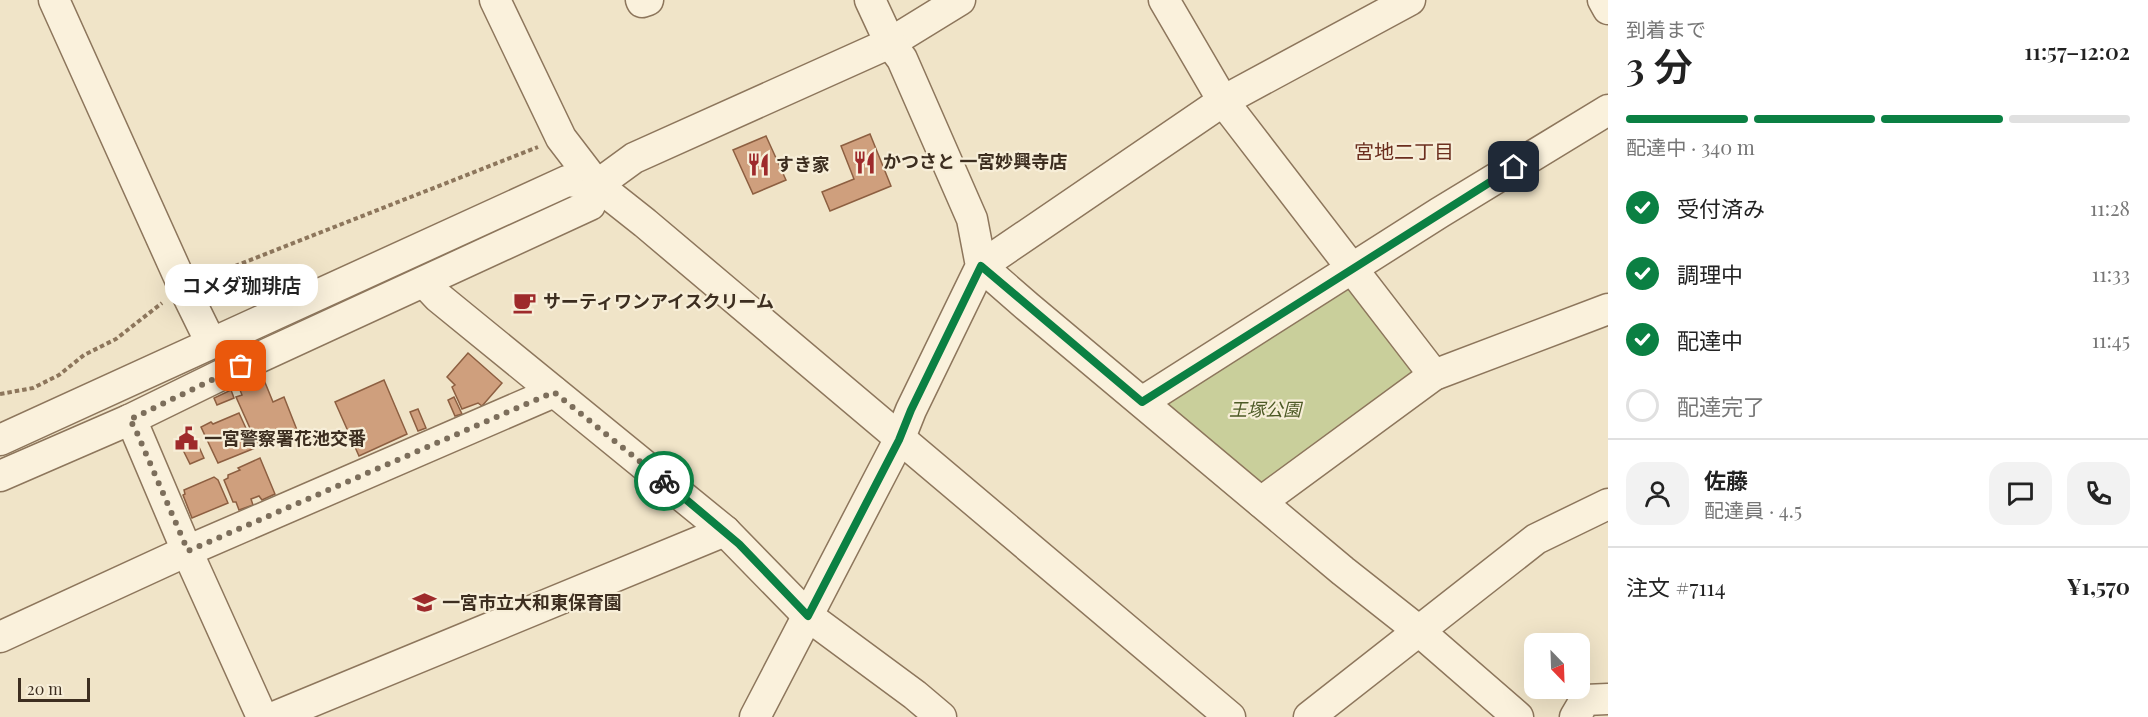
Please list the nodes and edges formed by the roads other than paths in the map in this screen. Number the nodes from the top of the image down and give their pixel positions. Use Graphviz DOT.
graph roads {
  1 [pos="54,0"];
  2 [pos="495,0"];
  3 [pos="641,0"];
  4 [pos="648,0"];
  5 [pos="870,0"];
  6 [pos="960,0"];
  7 [pos="1164,0"];
  8 [pos="1410,0"];
  9 [pos="1603,0"];
  10 [pos="1608,9"];
  11 [pos="890,43"];
  12 [pos="1223,101"];
  13 [pos="1608,110"];
  14 [pos="597,185"];
  15 [pos="981,266"];
  16 [pos="1352,268"];
  17 [pos="424,282"];
  18 [pos="1608,309"];
  19 [pos="211,344"];
  20 [pos="1434,375"];
  21 [pos="554,392"];
  22 [pos="1142,402"];
  23 [pos="129,420"];
  24 [pos="0,440"];
  25 [pos="899,440"];
  26 [pos="0,476"];
  27 [pos="1261,502"];
  28 [pos="1608,504"];
  29 [pos="725,531"];
  30 [pos="188,551"];
  31 [pos="808,616"];
  32 [pos="1419,631"];
  33 [pos="0,637"];
  34 [pos="1608,699"];
  35 [pos="262,717"];
  36 [pos="274,717"];
  37 [pos="755,717"];
  38 [pos="941,717"];
  39 [pos="1230,717"];
  40 [pos="1309,717"];
  41 [pos="1518,717"];
  42 [pos="1575,717"];
  1 -- 19 [label="street"];
  2 -- 14 [label="street"];
  3 -- 4 [label="street"];
  5 -- 11 [label="street"];
  6 -- 11 [label="street"];
  7 -- 12 [label="street"];
  8 -- 12 [label="street"];
  9 -- 10 [label="street"];
  11 -- 14 [label="street"];
  11 -- 15 [label="street"];
  12 -- 15 [label="street"];
  12 -- 16 [label="street"];
  13 -- 16 [label="street"];
  14 -- 17 [label="street"];
  14 -- 19 [label="street"];
  14 -- 25 [label="street"];
  15 -- 22 [label="street"];
  15 -- 25 [label="street"];
  16 -- 20 [label="street"];
  16 -- 22 [label="street"];
  17 -- 21 [label="street"];
  17 -- 23 [label="street"];
  18 -- 20 [label="street"];
  19 -- 24 [label="street"];
  20 -- 27 [label="street"];
  21 -- 29 [label="street"];
  21 -- 30 [label="street"];
  22 -- 27 [label="street"];
  23 -- 26 [label="street"];
  23 -- 30 [label="street"];
  25 -- 31 [label="street"];
  25 -- 39 [label="street"];
  27 -- 32 [label="street"];
  28 -- 32 [label="street"];
  29 -- 31 [label="street"];
  29 -- 36 [label="street"];
  30 -- 33 [label="street"];
  30 -- 35 [label="street"];
  31 -- 37 [label="street"];
  31 -- 38 [label="street"];
  32 -- 40 [label="street"];
  32 -- 41 [label="street"];
  34 -- 42 [label="street"];
}
